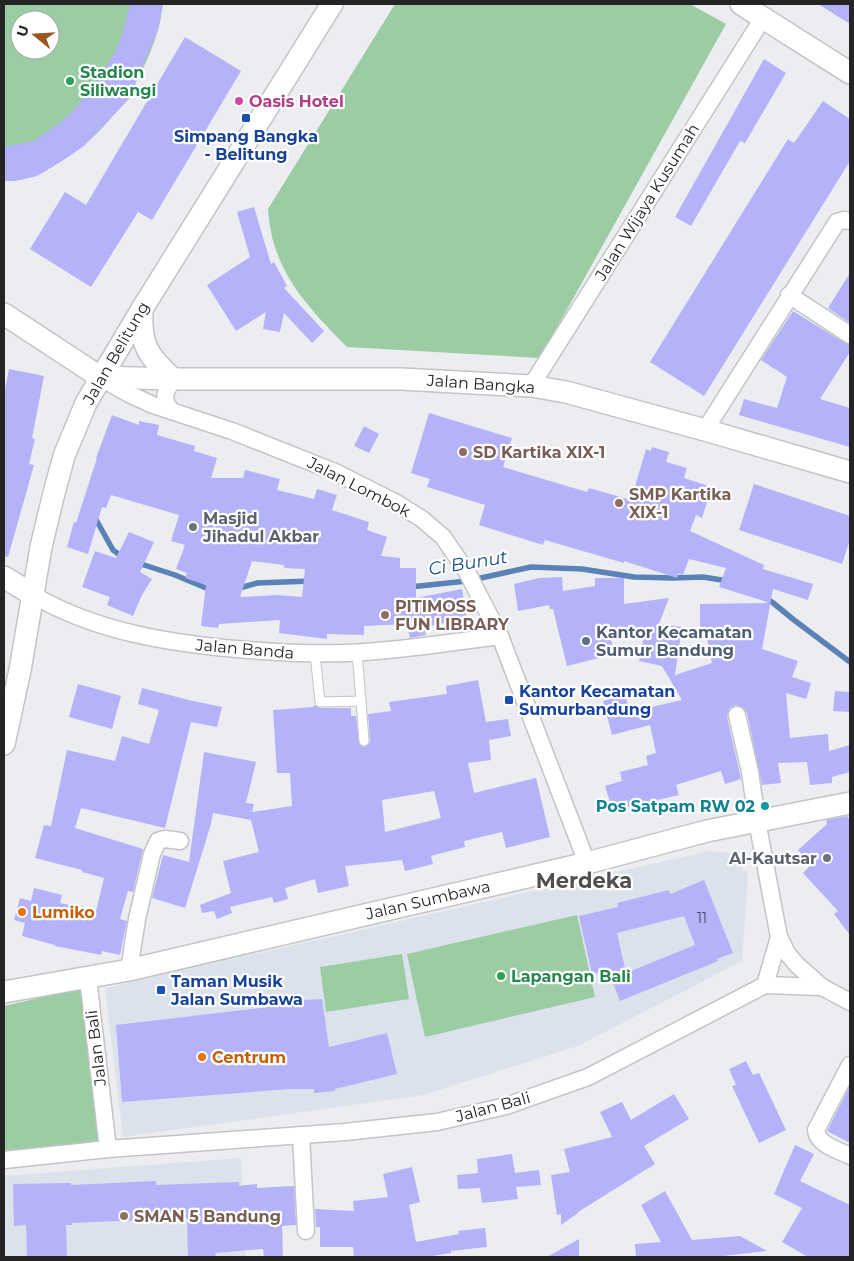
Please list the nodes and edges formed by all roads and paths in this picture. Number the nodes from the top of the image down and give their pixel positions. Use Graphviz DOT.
graph roads {
  1 [pos="332,4"];
  2 [pos="741,4"];
  3 [pos="763,18"];
  4 [pos="850,73"];
  5 [pos="850,221"];
  6 [pos="790,295"];
  7 [pos="142,309"];
  8 [pos="4,314"];
  9 [pos="850,335"];
  10 [pos="100,377"];
  11 [pos="173,379"];
  12 [pos="531,386"];
  13 [pos="172,411"];
  14 [pos="705,430"];
  15 [pos="850,472"];
  16 [pos="4,576"];
  17 [pos="33,595"];
  18 [pos="500,636"];
  19 [pos="357,653"];
  20 [pos="315,654"];
  21 [pos="361,701"];
  22 [pos="737,715"];
  23 [pos="364,741"];
  24 [pos="4,744"];
  25 [pos="850,803"];
  26 [pos="757,821"];
  27 [pos="180,842"];
  28 [pos="587,863"];
  29 [pos="779,937"];
  30 [pos="129,970"];
  31 [pos="88,978"];
  32 [pos="765,985"];
  33 [pos="822,987"];
  34 [pos="4,992"];
  35 [pos="850,1002"];
  36 [pos="850,1065"];
  37 [pos="301,1135"];
  38 [pos="108,1149"];
  39 [pos="850,1156"];
  40 [pos="4,1160"];
  41 [pos="306,1231"];
  1 -- 7 [label="street, Jalan Belitung"];
  2 -- 3 [label="street"];
  3 -- 4 [label="street"];
  3 -- 12 [label="street, Jalan Wijaya Kusumah"];
  5 -- 6 [label="street"];
  6 -- 9 [label="street"];
  6 -- 14 [label="street"];
  7 -- 10 [label="street, Jalan Belitung"];
  7 -- 11 [label="street"];
  8 -- 10 [label="street, Jalan Lombok"];
  10 -- 11 [label="street, Jalan Bangka"];
  10 -- 13 [label="street, Jalan Lombok"];
  10 -- 17 [label="street, Jalan Belitung"];
  11 -- 12 [label="street, Jalan Bangka"];
  11 -- 13 [label="street"];
  12 -- 14 [label="street, Jalan Bangka"];
  13 -- 18 [label="street, Jalan Lombok"];
  14 -- 15 [label="street, Jalan Bangka"];
  16 -- 17 [label="street, Jalan Banda"];
  17 -- 20 [label="street, Jalan Banda"];
  17 -- 24 [label="street, Jalan Belitung"];
  18 -- 19 [label="street, Jalan Banda"];
  18 -- 28 [label="street, Jalan Lombok"];
  19 -- 20 [label="street, Jalan Banda"];
  19 -- 21 [label="lane"];
  20 -- 21 [label="lane"];
  21 -- 23 [label="lane"];
  22 -- 26 [label="street"];
  25 -- 26 [label="street, Jalan Sumbawa"];
  26 -- 28 [label="street, Jalan Sumbawa"];
  26 -- 29 [label="street"];
  27 -- 30 [label="street"];
  28 -- 30 [label="street, Jalan Sumbawa"];
  29 -- 32 [label="street"];
  29 -- 33 [label="street"];
  30 -- 31 [label="street, Jalan Sumbawa"];
  31 -- 34 [label="street, Jalan Sumbawa"];
  31 -- 38 [label="street, Jalan Bali"];
  32 -- 33 [label="street, Jalan Bali"];
  32 -- 37 [label="street, Jalan Bali"];
  33 -- 35 [label="street, Jalan Bali"];
  36 -- 39 [label="street"];
  37 -- 38 [label="street, Jalan Bali"];
  37 -- 41 [label="street"];
  38 -- 40 [label="street, Jalan Bali"];
}
